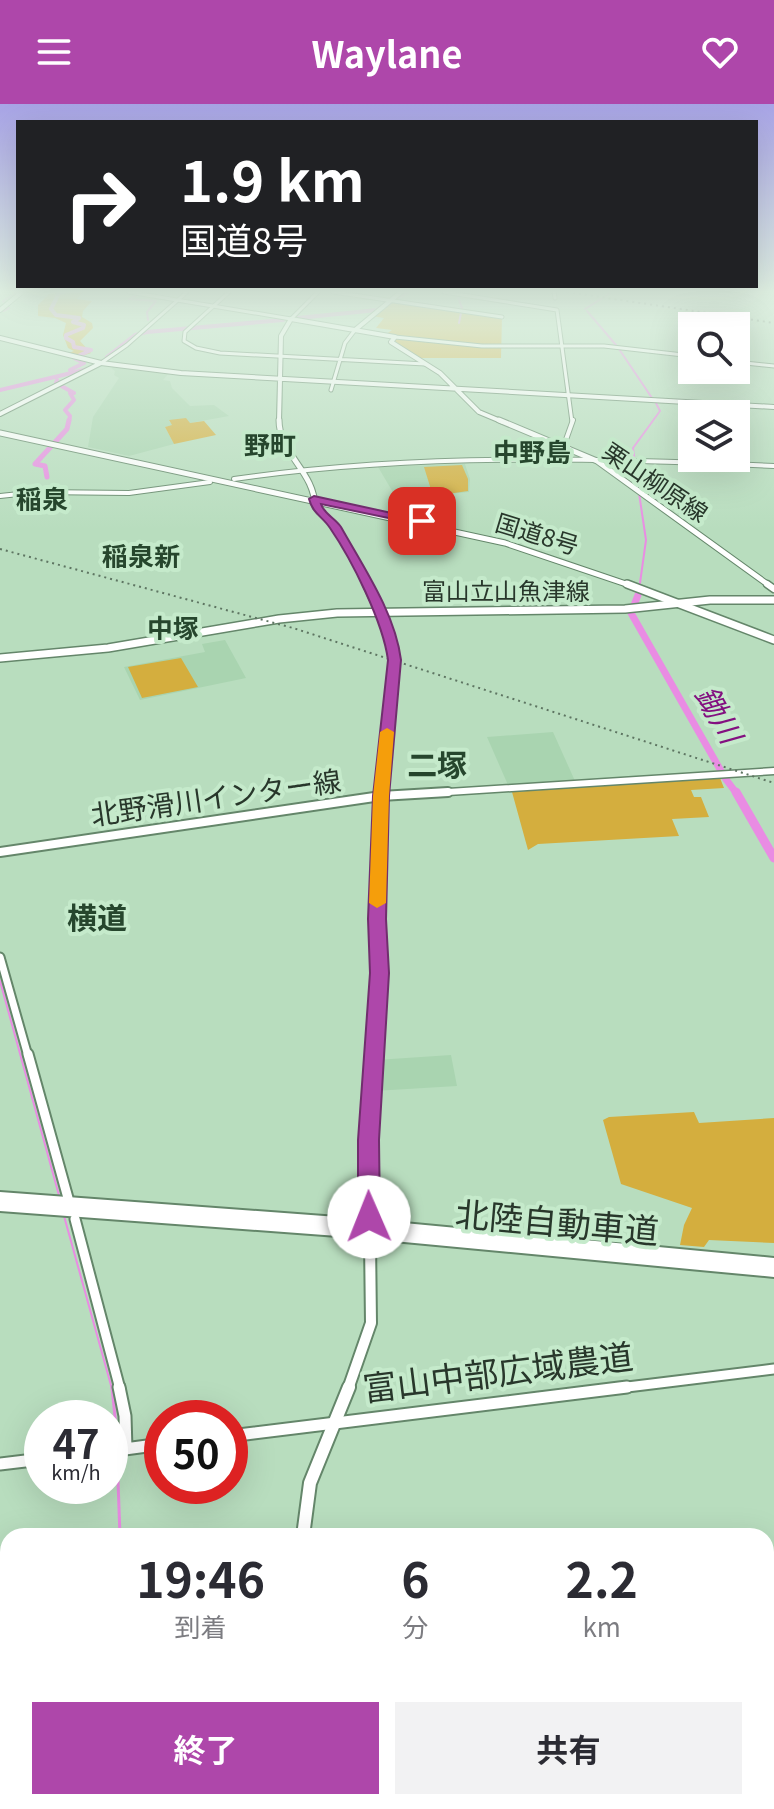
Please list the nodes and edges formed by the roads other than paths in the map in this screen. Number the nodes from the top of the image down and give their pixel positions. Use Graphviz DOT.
graph roads {
  1 [pos="82,372"];
  2 [pos="174,372"];
  3 [pos="280,372"];
  4 [pos="338,372"];
  5 [pos="438,372"];
  6 [pos="568,372"];
  7 [pos="280,378"];
  8 [pos="335,382"];
  9 [pos="454,388"];
  10 [pos="331,390"];
  11 [pos="571,395"];
  12 [pos="774,407"];
  13 [pos="0,413"];
  14 [pos="0,431"];
  15 [pos="563,448"];
  16 [pos="590,458"];
  17 [pos="774,466"];
  18 [pos="300,468"];
  19 [pos="234,479"];
  20 [pos="210,482"];
  21 [pos="0,496"];
  22 [pos="314,500"];
  23 [pos="774,589"];
  24 [pos="774,600"];
  25 [pos="680,604"];
  26 [pos="380,611"];
  27 [pos="774,638"];
  28 [pos="0,658"];
  29 [pos="774,771"];
  30 [pos="381,796"];
  31 [pos="0,852"];
  32 [pos="0,957"];
  33 [pos="0,1197"];
  34 [pos="68,1198"];
  35 [pos="0,1206"];
  36 [pos="369,1217"];
  37 [pos="75,1219"];
  38 [pos="370,1241"];
  39 [pos="643,1254"];
  40 [pos="706,1261"];
  41 [pos="774,1263"];
  42 [pos="774,1272"];
  43 [pos="774,1369"];
  44 [pos="122,1400"];
  45 [pos="334,1421"];
  46 [pos="248,1433"];
  47 [pos="24,1461"];
  48 [pos="0,1464"];
  49 [pos="304,1528"];
  1 -- 13 [label="main road"];
  2 -- 7 [label="main road"];
  3 -- 7 [label="main road"];
  4 -- 8 [label="street"];
  5 -- 9 [label="main road, 栗山柳原線"];
  6 -- 11 [label="street"];
  7 -- 8 [label="main road"];
  7 -- 18 [label="main road"];
  8 -- 9 [label="main road"];
  8 -- 10 [label="street"];
  9 -- 11 [label="main road"];
  9 -- 15 [label="main road, 栗山柳原線"];
  11 -- 12 [label="main road"];
  11 -- 15 [label="street"];
  14 -- 22 [label="main road, 国道8号"];
  15 -- 16 [label="main road, 栗山柳原線"];
  16 -- 17 [label="street"];
  16 -- 18 [label="street"];
  16 -- 23 [label="main road, 栗山柳原線"];
  18 -- 19 [label="street"];
  18 -- 22 [label="main road"];
  20 -- 21 [label="street"];
  22 -- 25 [label="main road, 国道8号"];
  22 -- 26 [label="main road"];
  24 -- 25 [label="main road, 富山立山魚津線"];
  25 -- 26 [label="main road, 富山立山魚津線"];
  25 -- 27 [label="main road, 国道8号"];
  26 -- 28 [label="main road, 富山立山魚津線"];
  26 -- 30 [label="main road"];
  29 -- 30 [label="main road, 北野滑川インター線"];
  30 -- 31 [label="main road, 北野滑川インター線"];
  30 -- 36 [label="main road"];
  32 -- 34 [label="street"];
  33 -- 39 [label="highway, 北陸自動車道"];
  35 -- 39 [label="highway, 北陸自動車道"];
  37 -- 44 [label="street"];
  38 -- 45 [label="main road"];
  39 -- 40 [label="highway, 北陸自動車道"];
  40 -- 41 [label="highway, 北陸自動車道"];
  40 -- 42 [label="highway, 北陸自動車道"];
  43 -- 45 [label="street, 富山中部広域農道"];
  45 -- 46 [label="street, 富山中部広域農道"];
  45 -- 49 [label="main road"];
  47 -- 48 [label="street"];
}
